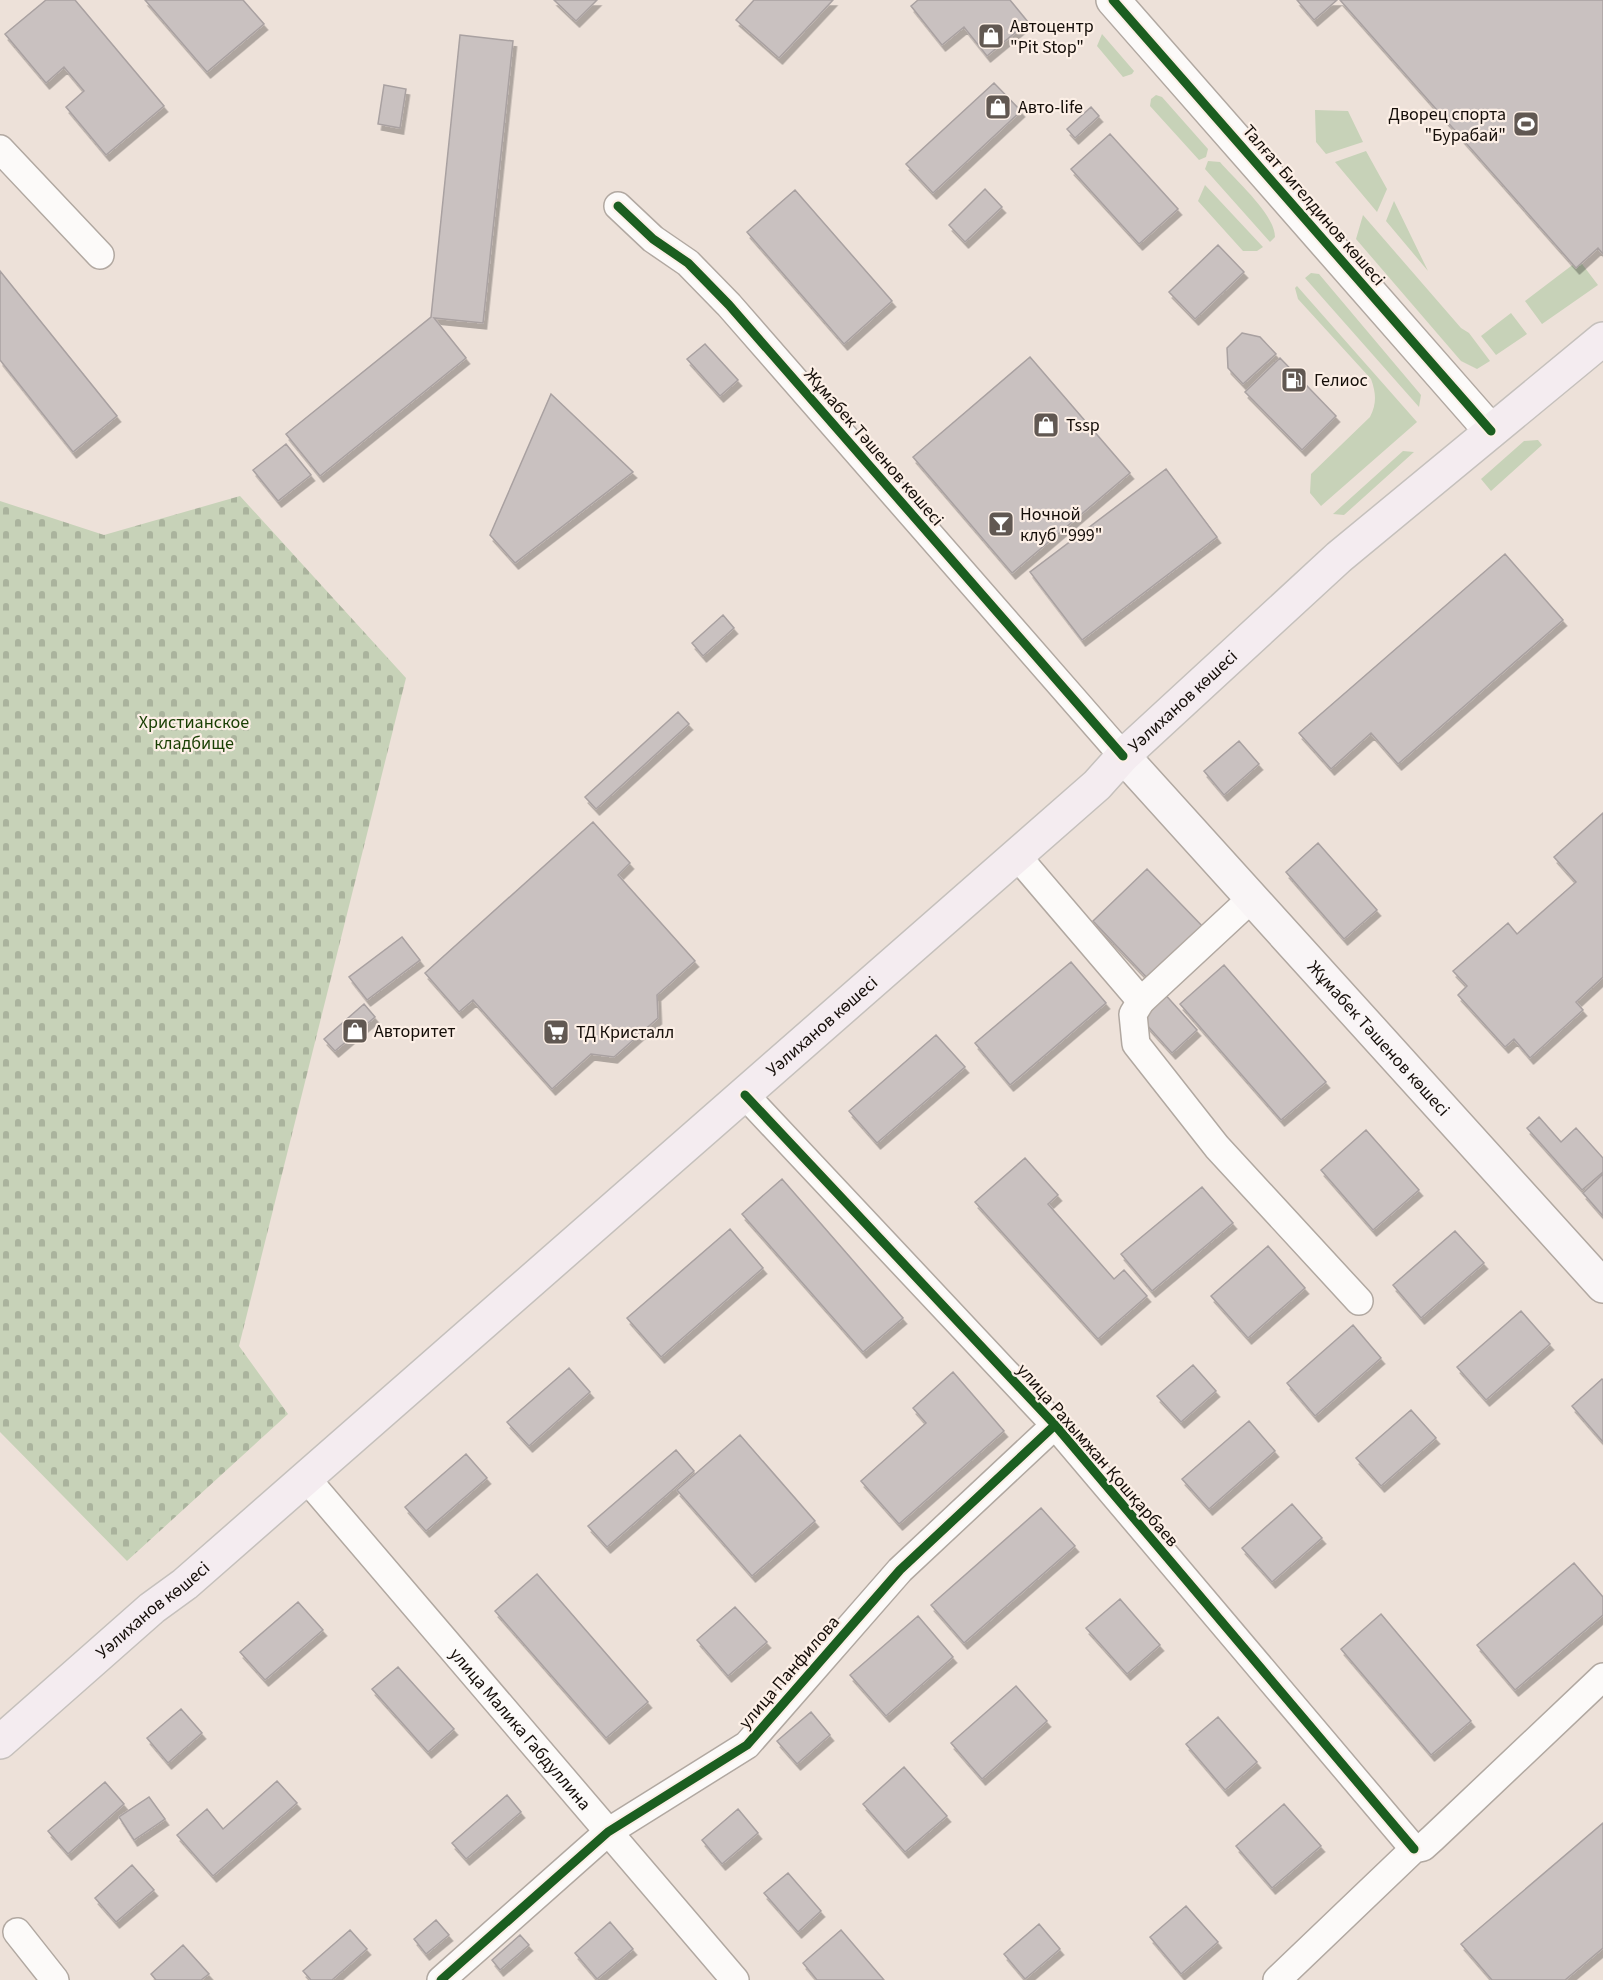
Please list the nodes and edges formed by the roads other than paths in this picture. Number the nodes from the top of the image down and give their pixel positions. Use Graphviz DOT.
graph roads {
  1 [pos="1113,0"];
  2 [pos="0,149"];
  3 [pos="618,206"];
  4 [pos="99,255"];
  5 [pos="1603,339"];
  6 [pos="1491,431"];
  7 [pos="1123,756"];
  8 [pos="1017,856"];
  9 [pos="1252,898"];
  10 [pos="1141,1001"];
  11 [pos="745,1095"];
  12 [pos="1603,1286"];
  13 [pos="1359,1301"];
  14 [pos="1054,1425"];
  15 [pos="306,1478"];
  16 [pos="152,1608"];
  17 [pos="1603,1677"];
  18 [pos="0,1742"];
  19 [pos="608,1832"];
  20 [pos="1414,1849"];
  21 [pos="16,1932"];
  22 [pos="55,1980"];
  23 [pos="441,1980"];
  24 [pos="735,1980"];
  25 [pos="1277,1980"];
  1 -- 6 [label="street, Талғат Бигелдинов көшесі"];
  2 -- 4 [label="street"];
  3 -- 7 [label="street, Жұмабек Тәшенов көшесі"];
  5 -- 6 [label="highway, Уәлиханов көшесі"];
  6 -- 7 [label="highway, Уәлиханов көшесі"];
  7 -- 8 [label="highway, Уәлиханов көшесі"];
  7 -- 9 [label="main road, Жұмабек Тәшенов көшесі"];
  7 -- 16 [label="highway"];
  8 -- 10 [label="street"];
  8 -- 11 [label="highway, Уәлиханов көшесі"];
  9 -- 10 [label="street"];
  9 -- 12 [label="main road, Жұмабек Тәшенов көшесі"];
  10 -- 13 [label="street"];
  11 -- 14 [label="street, улица Рахымжан Қошқарбаев"];
  11 -- 15 [label="highway, Уәлиханов көшесі"];
  14 -- 19 [label="street, улица Панфилова"];
  14 -- 20 [label="street, улица Рахымжан Қошқарбаев"];
  15 -- 16 [label="highway, Уәлиханов көшесі"];
  15 -- 19 [label="street, улица Малика Габдуллина"];
  16 -- 18 [label="highway, Уәлиханов көшесі"];
  17 -- 20 [label="street"];
  19 -- 23 [label="street, улица Панфилова"];
  19 -- 24 [label="street, улица Малика Габдуллина"];
  20 -- 25 [label="street"];
  21 -- 22 [label="street"];
}
